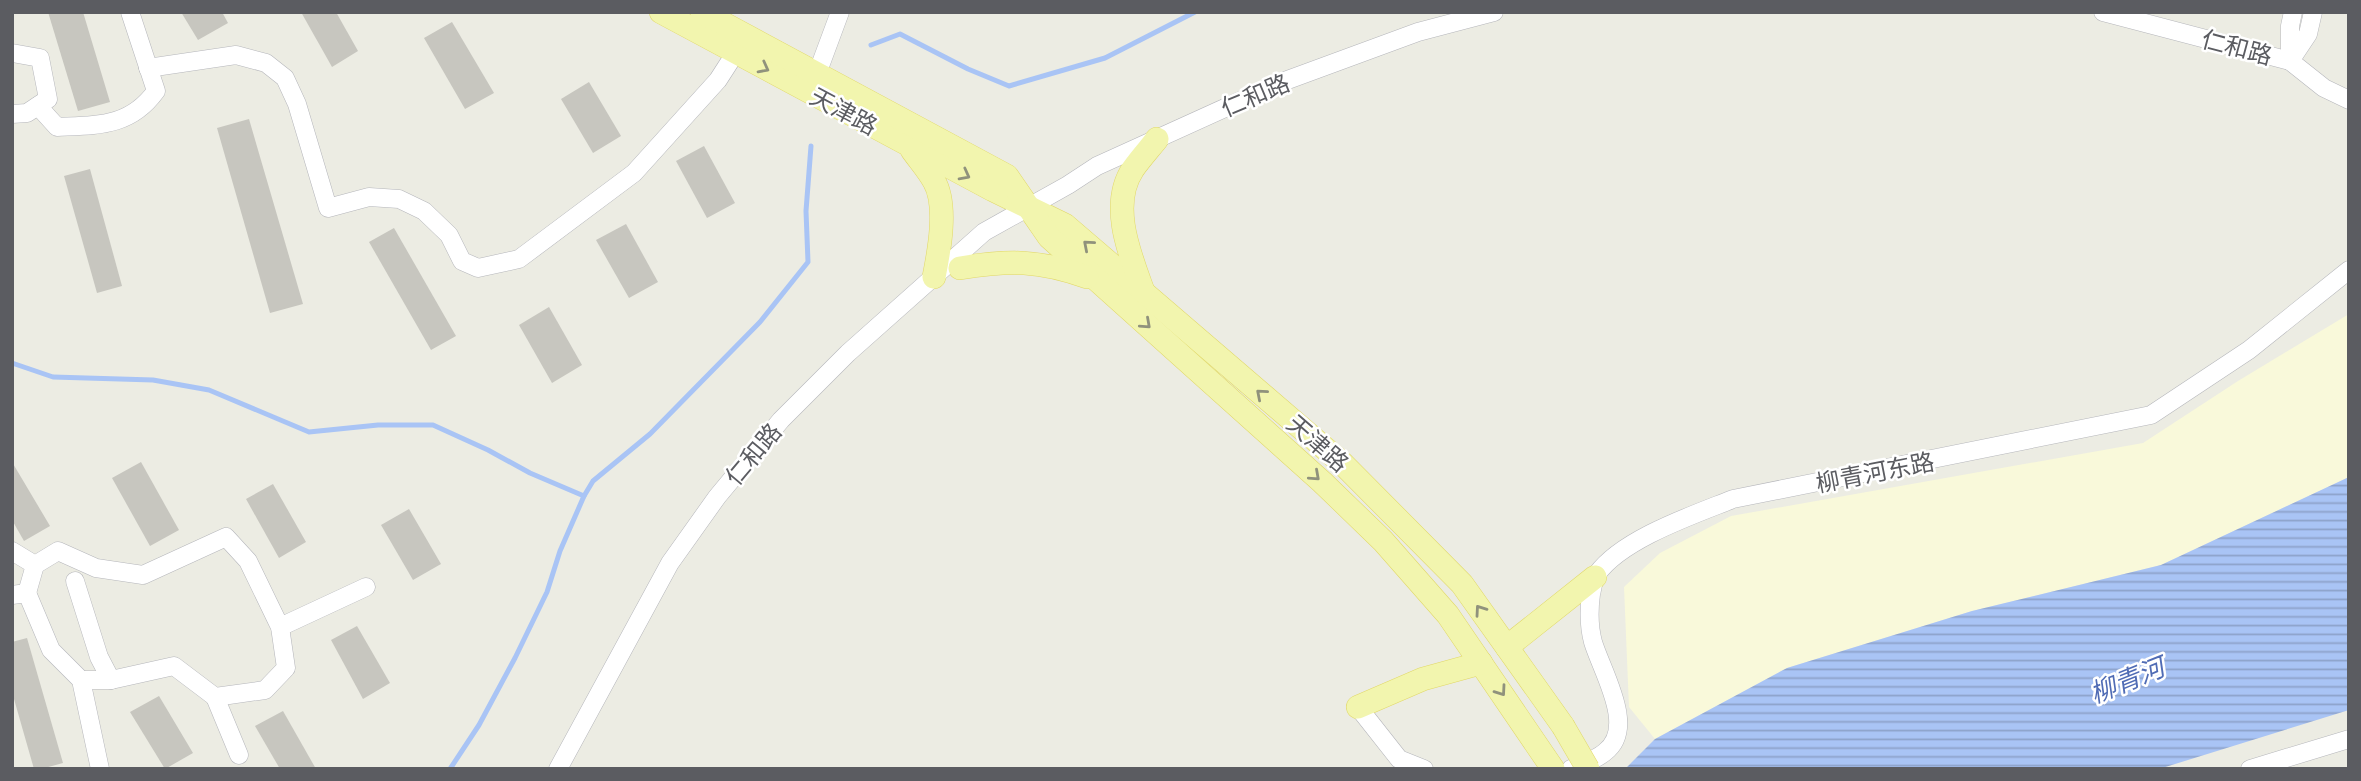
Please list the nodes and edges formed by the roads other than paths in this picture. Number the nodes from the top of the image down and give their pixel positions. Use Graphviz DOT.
graph roads {
  1 [pos="130,12"];
  2 [pos="661,12"];
  3 [pos="702,12"];
  4 [pos="840,12"];
  5 [pos="1457,12"];
  6 [pos="1494,12"];
  7 [pos="2103,12"];
  8 [pos="2147,12"];
  9 [pos="2293,12"];
  10 [pos="2313,12"];
  11 [pos="736,52"];
  12 [pos="12,53"];
  13 [pos="2290,61"];
  14 [pos="148,68"];
  15 [pos="817,74"];
  16 [pos="2349,90"];
  17 [pos="2349,100"];
  18 [pos="38,106"];
  19 [pos="12,114"];
  20 [pos="1157,139"];
  21 [pos="908,145"];
  22 [pos="1028,207"];
  23 [pos="960,268"];
  24 [pos="2349,270"];
  25 [pos="933,277"];
  26 [pos="1097,280"];
  27 [pos="1144,294"];
  28 [pos="12,551"];
  29 [pos="35,565"];
  30 [pos="1595,577"];
  31 [pos="75,580"];
  32 [pos="366,587"];
  33 [pos="20,594"];
  34 [pos="280,628"];
  35 [pos="1507,647"];
  36 [pos="1481,663"];
  37 [pos="81,680"];
  38 [pos="111,680"];
  39 [pos="215,697"];
  40 [pos="1358,707"];
  41 [pos="2349,739"];
  42 [pos="239,755"];
  43 [pos="100,769"];
  44 [pos="558,769"];
  45 [pos="569,769"];
  46 [pos="1424,769"];
  47 [pos="1553,769"];
  48 [pos="1571,769"];
  49 [pos="1588,769"];
  50 [pos="2250,769"];
  1 -- 14 [label="street"];
  2 -- 11 [label="main road, 天津路"];
  3 -- 15 [label="main road, 天津路"];
  4 -- 15 [label="street"];
  5 -- 22 [label="street, 仁和路"];
  6 -- 20 [label="street, 仁和路"];
  7 -- 13 [label="street, 仁和路"];
  8 -- 13 [label="street, 仁和路"];
  9 -- 13 [label="street"];
  10 -- 13 [label="street"];
  11 -- 14 [label="street"];
  11 -- 21 [label="main road, 天津路, one-way"];
  12 -- 18 [label="street"];
  13 -- 16 [label="street, 仁和路"];
  13 -- 17 [label="street, 仁和路"];
  14 -- 18 [label="street"];
  15 -- 22 [label="main road, 天津路"];
  18 -- 19 [label="street"];
  20 -- 22 [label="street, 仁和路"];
  20 -- 27 [label="main road"];
  21 -- 22 [label="main road, 天津路, one-way"];
  21 -- 25 [label="main road"];
  22 -- 23 [label="street, 仁和路"];
  22 -- 25 [label="street, 仁和路"];
  22 -- 26 [label="main road, 天津路"];
  27 -- 22 [label="main road, 天津路, one-way"];
  23 -- 26 [label="main road"];
  23 -- 45 [label="street, 仁和路"];
  24 -- 30 [label="street, 柳青河东路"];
  25 -- 44 [label="street, 仁和路"];
  26 -- 36 [label="main road, 天津路, one-way"];
  35 -- 27 [label="main road, 天津路, one-way"];
  28 -- 29 [label="street"];
  29 -- 33 [label="street"];
  29 -- 34 [label="street"];
  30 -- 35 [label="main road"];
  30 -- 48 [label="street"];
  31 -- 38 [label="street"];
  32 -- 34 [label="street"];
  33 -- 37 [label="street"];
  34 -- 39 [label="street"];
  35 -- 49 [label="main road, 天津路, bridge"];
  36 -- 40 [label="main road"];
  36 -- 47 [label="main road, 天津路, one-way"];
  37 -- 38 [label="street"];
  37 -- 43 [label="street"];
  38 -- 39 [label="street"];
  39 -- 42 [label="street"];
  40 -- 46 [label="street"];
  41 -- 50 [label="street"];
}
